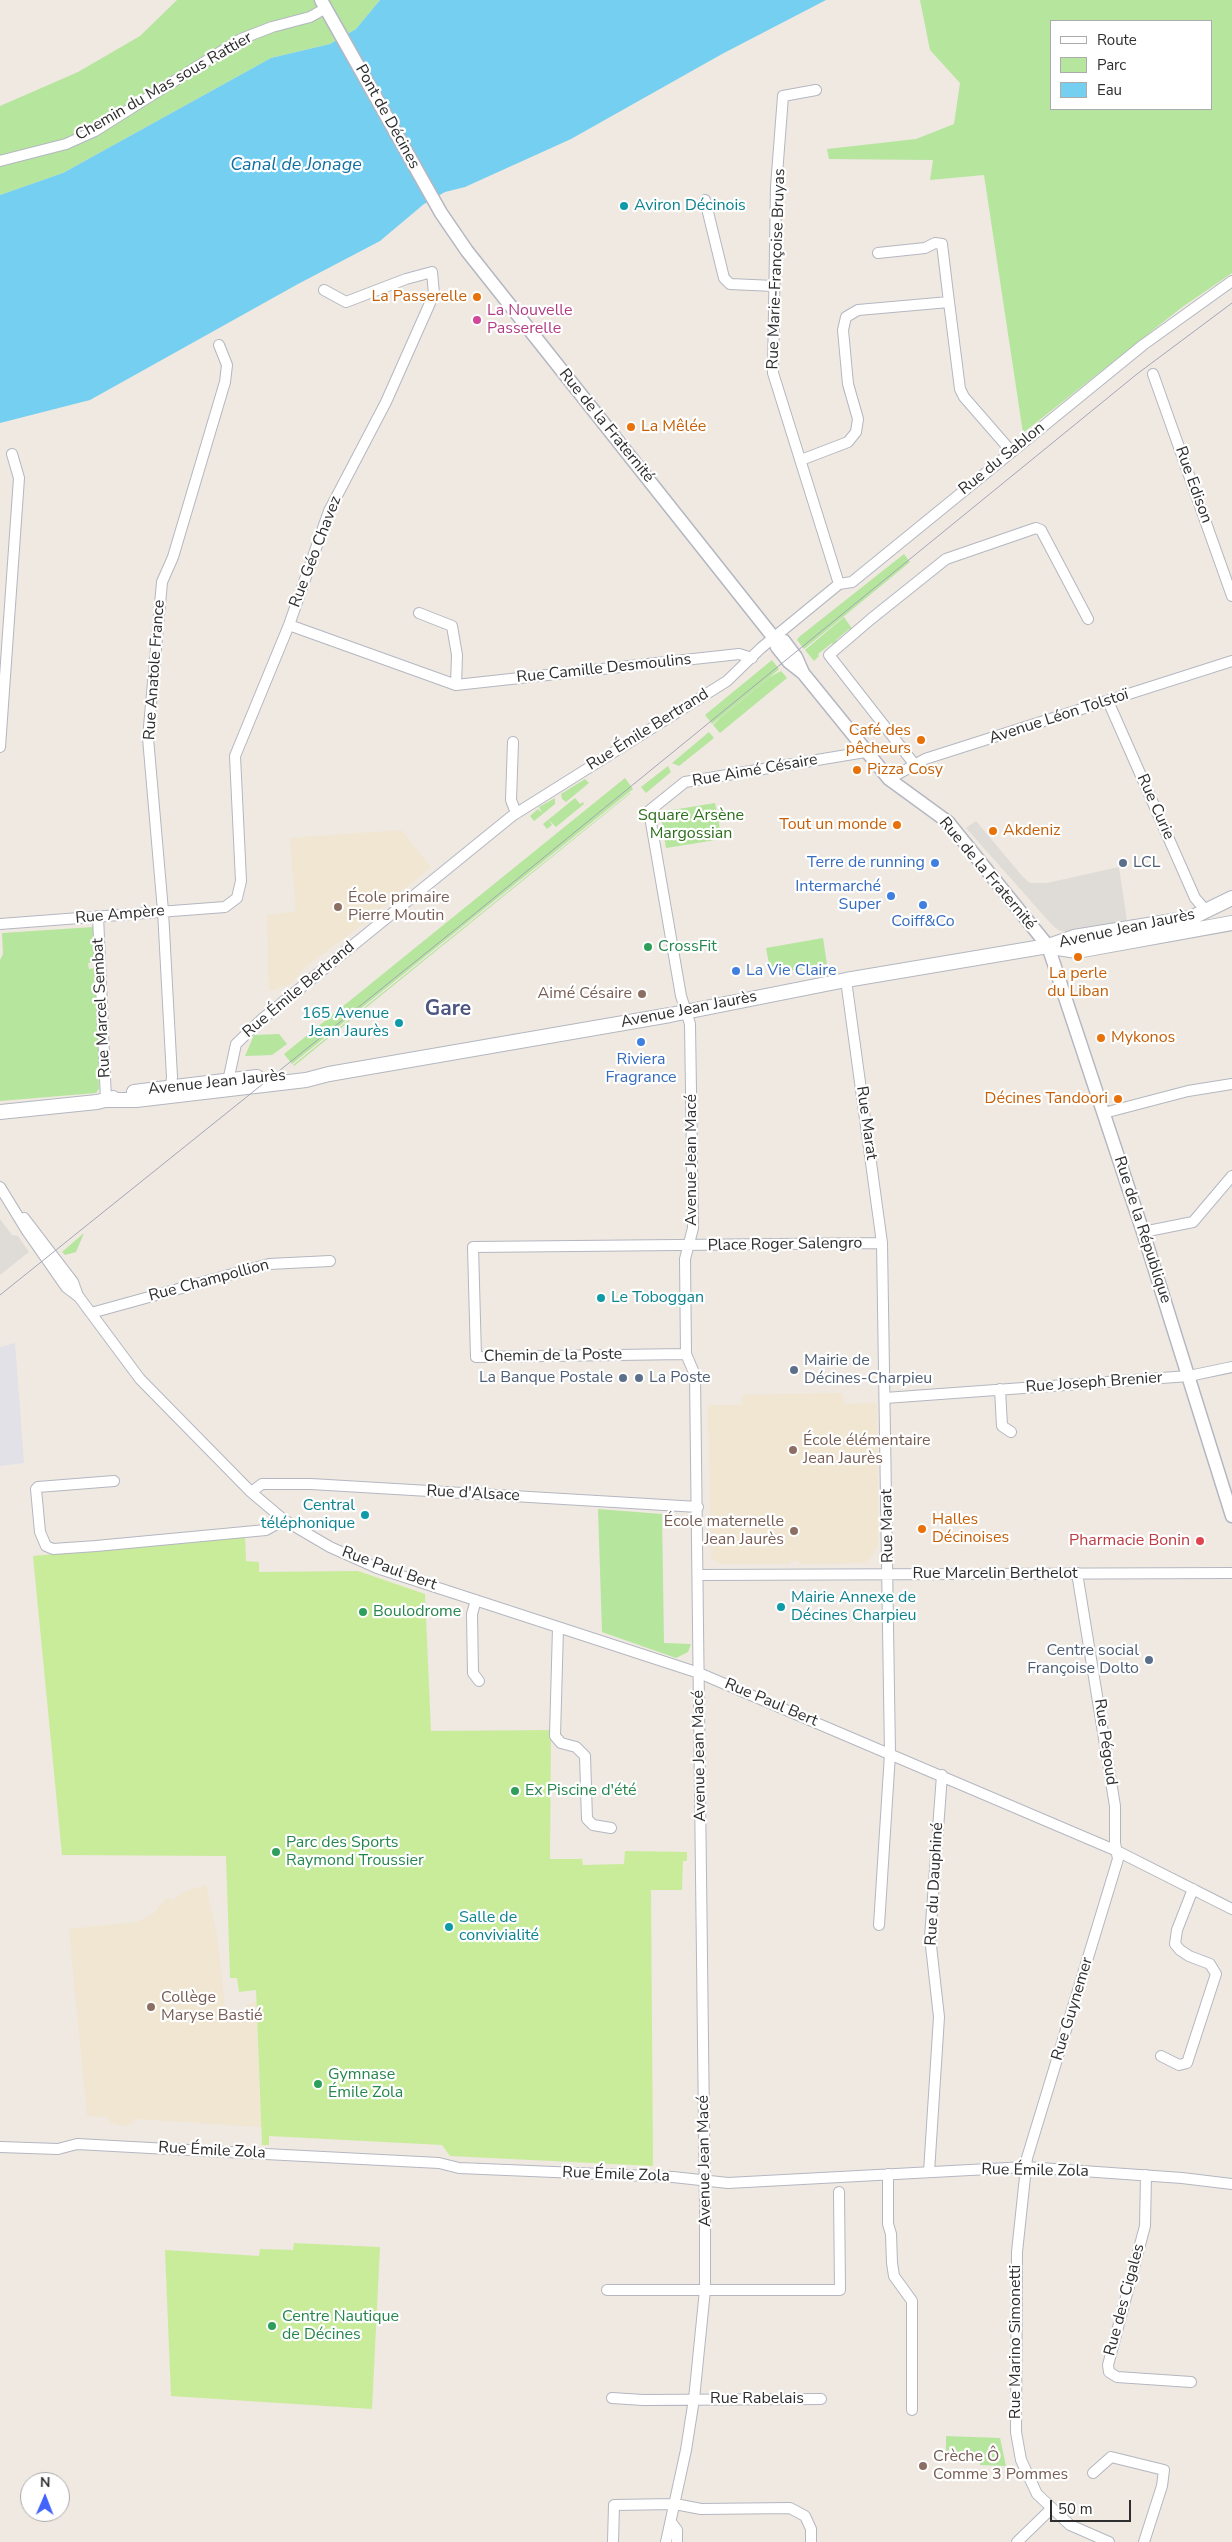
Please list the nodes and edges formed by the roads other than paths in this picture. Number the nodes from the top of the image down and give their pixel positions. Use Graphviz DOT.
graph roads {
  1 [pos="324,4"];
  2 [pos="816,90"];
  3 [pos="0,160"];
  4 [pos="705,200"];
  5 [pos="441,213"];
  6 [pos="878,253"];
  7 [pos="1232,281"];
  8 [pos="774,286"];
  9 [pos="324,290"];
  10 [pos="949,302"];
  11 [pos="219,345"];
  12 [pos="1153,374"];
  13 [pos="1012,451"];
  14 [pos="12,454"];
  15 [pos="801,460"];
  16 [pos="840,584"];
  17 [pos="1232,596"];
  18 [pos="419,613"];
  19 [pos="1088,619"];
  20 [pos="289,625"];
  21 [pos="774,638"];
  22 [pos="752,658"];
  23 [pos="1232,661"];
  24 [pos="456,685"];
  25 [pos="1108,701"];
  26 [pos="513,742"];
  27 [pos="0,747"];
  28 [pos="865,752"];
  29 [pos="915,764"];
  30 [pos="889,780"];
  31 [pos="516,813"];
  32 [pos="236,898"];
  33 [pos="1232,898"];
  34 [pos="163,911"];
  35 [pos="1207,912"];
  36 [pos="98,916"];
  37 [pos="1232,923"];
  38 [pos="0,924"];
  39 [pos="1048,946"];
  40 [pos="846,980"];
  41 [pos="687,1011"];
  42 [pos="1232,1084"];
  43 [pos="227,1085"];
  44 [pos="171,1091"];
  45 [pos="106,1100"];
  46 [pos="0,1112"];
  47 [pos="1104,1113"];
  48 [pos="1232,1176"];
  49 [pos="0,1187"];
  50 [pos="1143,1232"];
  51 [pos="882,1244"];
  52 [pos="689,1246"];
  53 [pos="330,1261"];
  54 [pos="91,1312"];
  55 [pos="686,1354"];
  56 [pos="1232,1367"];
  57 [pos="1189,1376"];
  58 [pos="1000,1390"];
  59 [pos="885,1398"];
  60 [pos="1011,1432"];
  61 [pos="114,1481"];
  62 [pos="251,1492"];
  63 [pos="698,1507"];
  64 [pos="1232,1516"];
  65 [pos="284,1520"];
  66 [pos="1232,1572"];
  67 [pos="1077,1573"];
  68 [pos="889,1574"];
  69 [pos="699,1576"];
  70 [pos="476,1600"];
  71 [pos="558,1628"];
  72 [pos="699,1673"];
  73 [pos="479,1681"];
  74 [pos="890,1754"];
  75 [pos="942,1775"];
  76 [pos="611,1828"];
  77 [pos="1117,1852"];
  78 [pos="1193,1889"];
  79 [pos="1232,1908"];
  80 [pos="879,1924"];
  81 [pos="1161,2056"];
  82 [pos="0,2147"];
  83 [pos="1026,2167"];
  84 [pos="929,2172"];
  85 [pos="888,2174"];
  86 [pos="1146,2175"];
  87 [pos="705,2181"];
  88 [pos="1232,2184"];
  89 [pos="839,2192"];
  90 [pos="607,2290"];
  91 [pos="705,2290"];
  92 [pos="1191,2382"];
  93 [pos="612,2398"];
  94 [pos="694,2399"];
  95 [pos="821,2400"];
  96 [pos="912,2410"];
  97 [pos="1093,2472"];
  98 [pos="675,2504"];
  99 [pos="1051,2509"];
  100 [pos="671,2522"];
  101 [pos="613,2542"];
  102 [pos="666,2542"];
  103 [pos="677,2542"];
  104 [pos="811,2542"];
  105 [pos="1017,2542"];
  106 [pos="1109,2542"];
  107 [pos="1144,2542"];
  1 -- 3 [label="street, Chemin du Mas sous Rattier"];
  1 -- 5 [label="street, Pont de Décines"];
  2 -- 8 [label="street, Rue Marie-Françoise Bruyas"];
  4 -- 8 [label="street"];
  5 -- 21 [label="street, Rue de la Fraternité"];
  6 -- 10 [label="street"];
  7 -- 13 [label="street, Rue du Sablon"];
  8 -- 15 [label="street, Rue Marie-Françoise Bruyas"];
  9 -- 20 [label="street, Rue Géo Chavez"];
  10 -- 13 [label="street"];
  10 -- 15 [label="street"];
  11 -- 34 [label="street, Rue Anatole France"];
  12 -- 17 [label="street, Rue Edison"];
  13 -- 16 [label="street, Rue du Sablon"];
  14 -- 27 [label="street"];
  15 -- 16 [label="street, Rue Marie-Françoise Bruyas"];
  16 -- 21 [label="street, Rue du Sablon"];
  18 -- 24 [label="street"];
  19 -- 29 [label="street"];
  20 -- 24 [label="street, Rue Camille Desmoulins"];
  20 -- 32 [label="street, Rue Géo Chavez"];
  21 -- 22 [label="street, Rue Émile Bertrand"];
  21 -- 28 [label="street, Rue de la Fraternité"];
  22 -- 24 [label="street, Rue Camille Desmoulins"];
  22 -- 31 [label="street, Rue Émile Bertrand"];
  23 -- 25 [label="street, Avenue Léon Tolstoï"];
  25 -- 29 [label="street, Avenue Léon Tolstoï"];
  25 -- 35 [label="street, Rue Curie"];
  26 -- 31 [label="street"];
  28 -- 30 [label="street, Rue de la Fraternité"];
  28 -- 41 [label="street, Rue Aimé Césaire"];
  29 -- 30 [label="street, Avenue Léon Tolstoï"];
  30 -- 39 [label="street, Rue de la Fraternité"];
  31 -- 43 [label="street, Rue Émile Bertrand"];
  32 -- 34 [label="street, Rue Ampère"];
  33 -- 35 [label="main road, Avenue Jean Jaurès"];
  34 -- 36 [label="street, Rue Ampère"];
  34 -- 44 [label="street, Rue Anatole France"];
  35 -- 39 [label="main road, Avenue Jean Jaurès"];
  36 -- 38 [label="street, Rue Ampère"];
  36 -- 45 [label="street, Rue Marcel Sembat"];
  37 -- 39 [label="main road, Avenue Jean Jaurès"];
  39 -- 40 [label="main road, Avenue Jean Jaurès"];
  39 -- 47 [label="street, Rue de la République"];
  40 -- 41 [label="main road, Avenue Jean Jaurès"];
  40 -- 51 [label="street, Rue Marat"];
  41 -- 43 [label="main road, Avenue Jean Jaurès"];
  41 -- 52 [label="street, Avenue Jean Macé"];
  42 -- 47 [label="street"];
  43 -- 44 [label="main road, Avenue Jean Jaurès"];
  44 -- 45 [label="main road, Avenue Jean Jaurès"];
  45 -- 46 [label="main road, Avenue Jean Jaurès"];
  47 -- 50 [label="street, Rue de la République"];
  48 -- 50 [label="street"];
  49 -- 54 [label="street, Rue Paul Bert"];
  50 -- 57 [label="street, Rue de la République"];
  51 -- 52 [label="street, Place Roger Salengro"];
  51 -- 59 [label="street, Rue Marat"];
  52 -- 55 [label="street, Avenue Jean Macé"];
  52 -- 55 [label="street, Chemin de la Poste"];
  53 -- 54 [label="street, Rue Champollion"];
  54 -- 62 [label="street, Rue Paul Bert"];
  55 -- 63 [label="street, Avenue Jean Macé"];
  56 -- 57 [label="street, Rue Joseph Brenier"];
  57 -- 58 [label="street, Rue Joseph Brenier"];
  57 -- 64 [label="street, Rue de la République"];
  58 -- 59 [label="street, Rue Joseph Brenier"];
  58 -- 60 [label="street"];
  59 -- 68 [label="street, Rue Marat"];
  61 -- 65 [label="street"];
  62 -- 63 [label="street, Rue d'Alsace"];
  62 -- 65 [label="street, Rue Paul Bert"];
  63 -- 69 [label="street, Avenue Jean Macé"];
  65 -- 70 [label="street, Rue Paul Bert"];
  66 -- 67 [label="street, Rue Marcelin Berthelot"];
  67 -- 68 [label="street, Rue Marcelin Berthelot"];
  67 -- 77 [label="street, Rue Pégoud"];
  68 -- 69 [label="street, Rue Marcelin Berthelot"];
  68 -- 74 [label="street, Rue Marat"];
  69 -- 72 [label="street, Avenue Jean Macé"];
  70 -- 71 [label="street, Rue Paul Bert"];
  70 -- 73 [label="street"];
  71 -- 72 [label="street, Rue Paul Bert"];
  71 -- 76 [label="street"];
  72 -- 74 [label="street, Rue Paul Bert"];
  72 -- 87 [label="street, Avenue Jean Macé"];
  74 -- 75 [label="street, Rue Paul Bert"];
  74 -- 80 [label="street, Rue Marat"];
  75 -- 77 [label="street, Rue Paul Bert"];
  75 -- 84 [label="street, Rue du Dauphiné"];
  77 -- 78 [label="street, Rue Paul Bert"];
  77 -- 83 [label="street, Rue Guynemer"];
  78 -- 79 [label="street, Rue Paul Bert"];
  78 -- 81 [label="street"];
  82 -- 87 [label="street, Rue Émile Zola"];
  83 -- 84 [label="street, Rue Émile Zola"];
  83 -- 86 [label="street, Rue Émile Zola"];
  83 -- 99 [label="street, Rue Marino Simonetti"];
  84 -- 85 [label="street, Rue Émile Zola"];
  85 -- 87 [label="street, Rue Émile Zola"];
  85 -- 96 [label="street"];
  86 -- 88 [label="street, Rue Émile Zola"];
  86 -- 92 [label="street, Rue des Cigales"];
  87 -- 91 [label="street, Avenue Jean Macé"];
  89 -- 91 [label="street"];
  90 -- 91 [label="street"];
  91 -- 94 [label="street, Avenue Jean Macé"];
  93 -- 94 [label="street, Rue Rabelais"];
  94 -- 95 [label="street, Rue Rabelais"];
  94 -- 98 [label="street, Avenue Jean Macé"];
  97 -- 107 [label="street"];
  98 -- 100 [label="street, Avenue Jean Macé"];
  98 -- 101 [label="street"];
  98 -- 104 [label="street"];
  99 -- 105 [label="street"];
  99 -- 106 [label="street, Rue Marino Simonetti"];
  100 -- 102 [label="street, Avenue Jean Macé"];
  100 -- 103 [label="street"];
}
